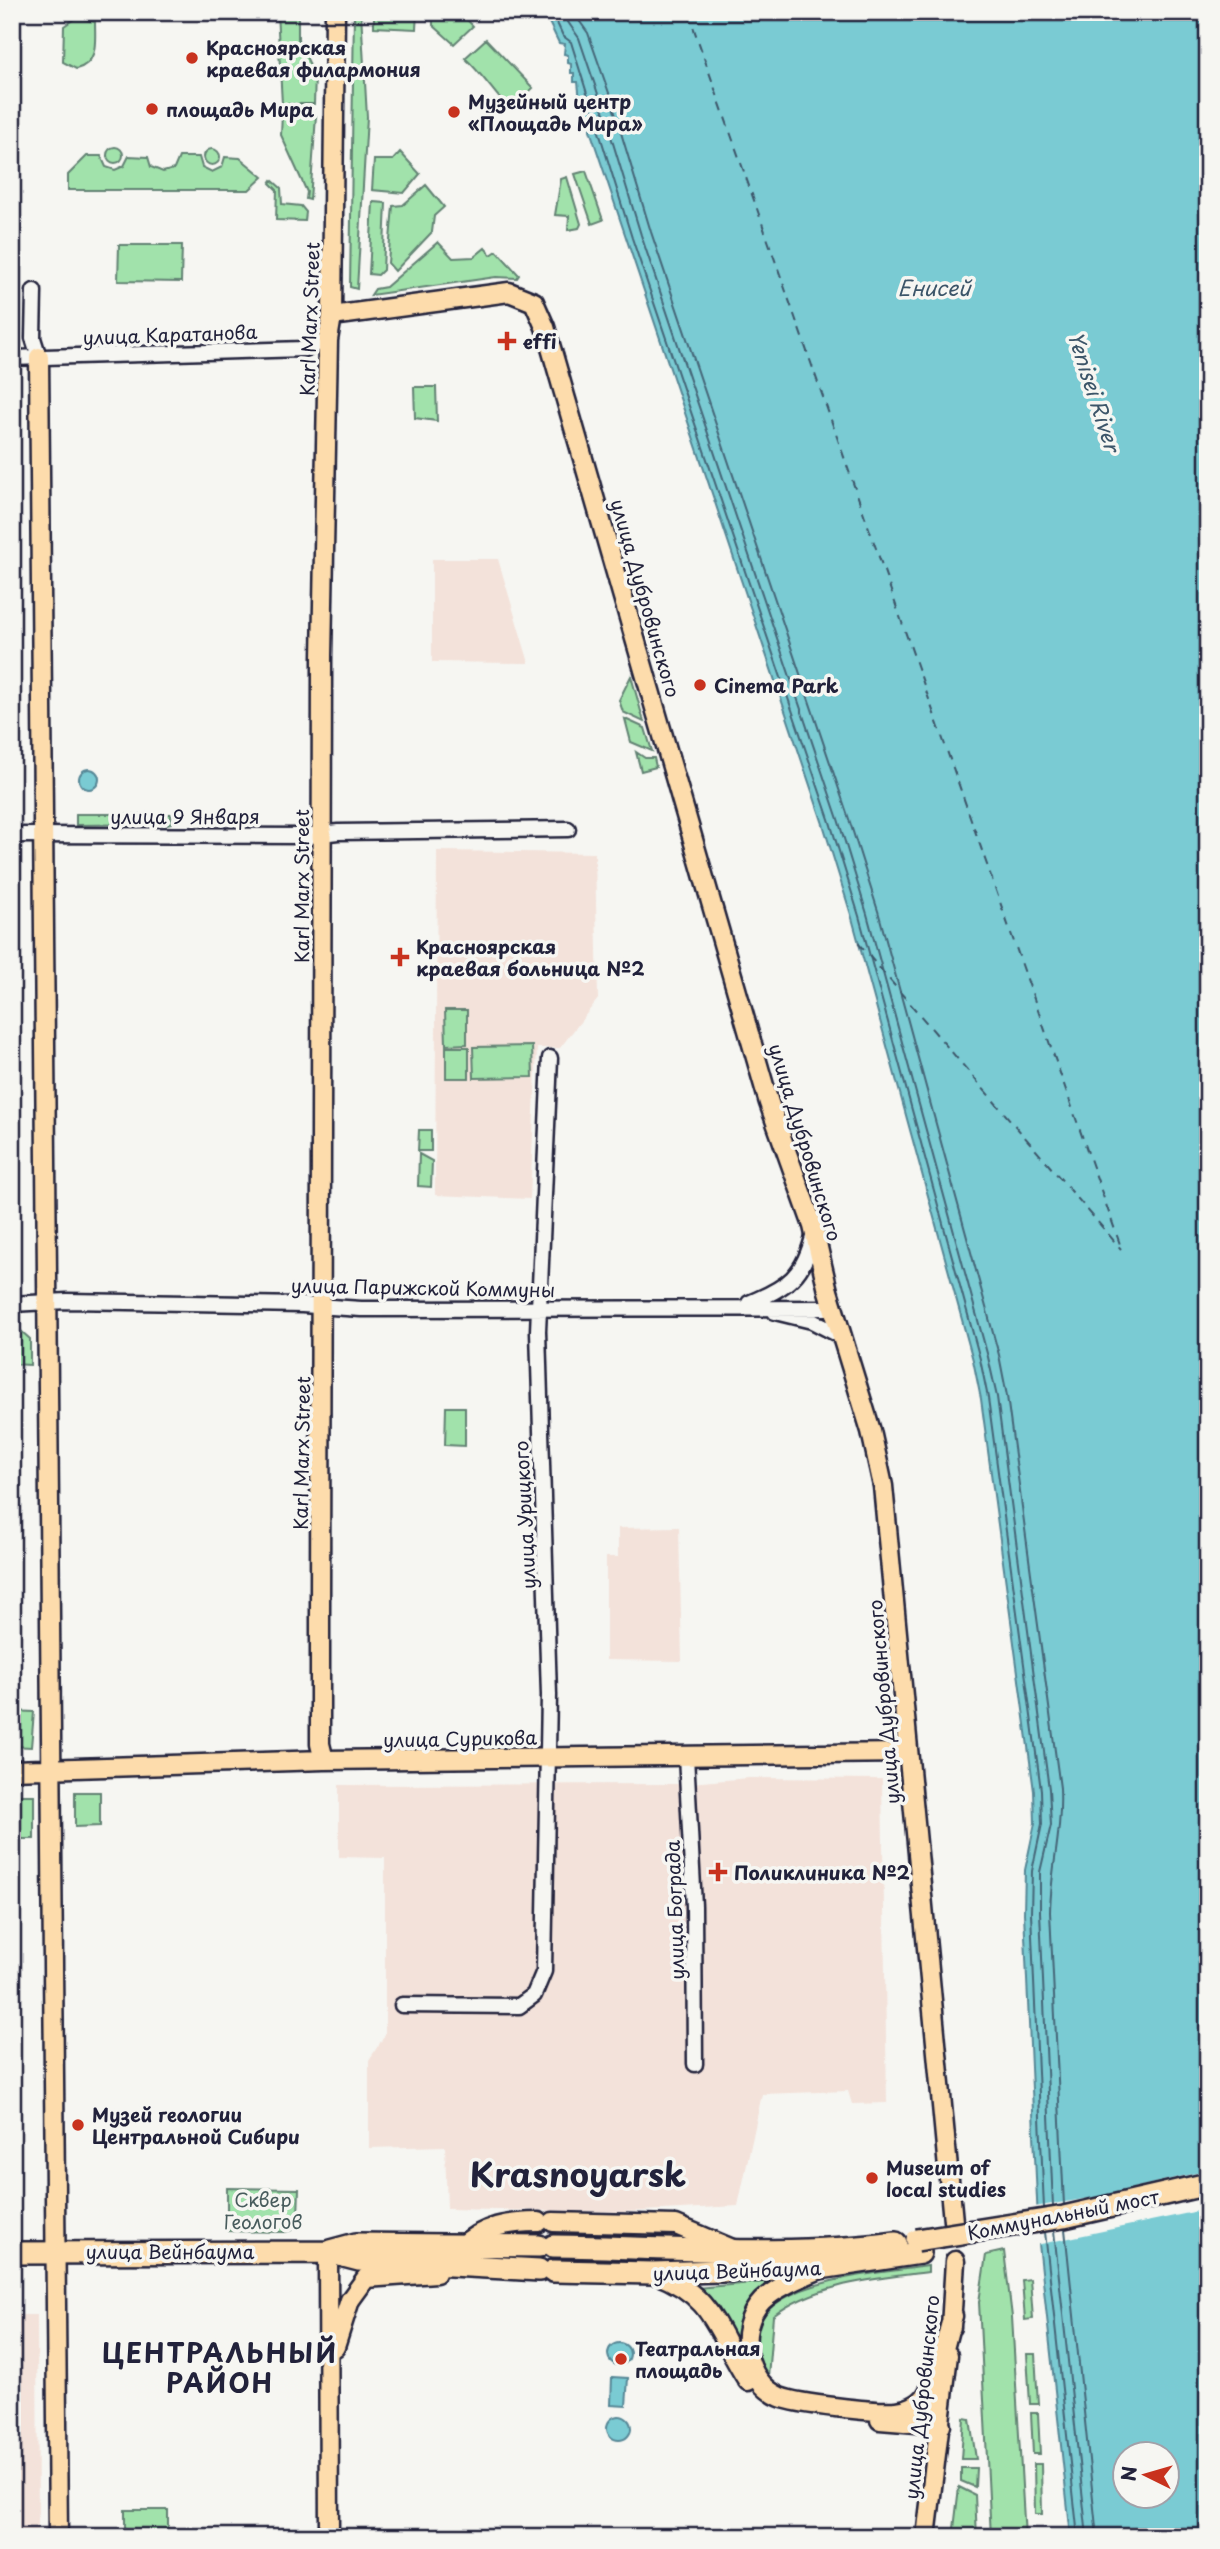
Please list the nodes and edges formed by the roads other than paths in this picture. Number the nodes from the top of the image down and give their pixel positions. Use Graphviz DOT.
graph roads {
  1 [pos="335,12"];
  2 [pos="34,291"];
  3 [pos="332,316"];
  4 [pos="328,340"];
  5 [pos="38,357"];
  6 [pos="12,358"];
  7 [pos="568,829"];
  8 [pos="322,834"];
  9 [pos="12,835"];
  10 [pos="43,835"];
  11 [pos="550,1058"];
  12 [pos="814,1231"];
  13 [pos="48,1302"];
  14 [pos="12,1304"];
  15 [pos="323,1306"];
  16 [pos="743,1306"];
  17 [pos="538,1307"];
  18 [pos="833,1308"];
  19 [pos="843,1337"];
  20 [pos="908,1753"];
  21 [pos="686,1756"];
  22 [pos="549,1758"];
  23 [pos="324,1760"];
  24 [pos="12,1770"];
  25 [pos="52,1770"];
  26 [pos="402,2005"];
  27 [pos="695,2064"];
  28 [pos="1208,2184"];
  29 [pos="1208,2194"];
  30 [pos="953,2221"];
  31 [pos="461,2247"];
  32 [pos="919,2247"];
  33 [pos="738,2251"];
  34 [pos="56,2252"];
  35 [pos="328,2252"];
  36 [pos="12,2253"];
  37 [pos="955,2261"];
  38 [pos="821,2268"];
  39 [pos="503,2269"];
  40 [pos="653,2273"];
  41 [pos="953,2316"];
  42 [pos="329,2368"];
  43 [pos="940,2425"];
  44 [pos="58,2537"];
  45 [pos="329,2537"];
  46 [pos="926,2537"];
  1 -- 3 [label="main road, Karl Marx Street"];
  2 -- 5 [label="street"];
  3 -- 4 [label="main road, Karl Marx Street"];
  3 -- 12 [label="main road, улица Дубровинского"];
  4 -- 5 [label="street, улица Каратанова"];
  4 -- 8 [label="main road, Karl Marx Street"];
  5 -- 6 [label="street, улица Каратанова"];
  5 -- 10 [label="main road"];
  7 -- 8 [label="street, улица 9 Января"];
  8 -- 10 [label="street, улица 9 Января"];
  8 -- 15 [label="main road, Karl Marx Street"];
  9 -- 10 [label="street, улица 9 Января"];
  10 -- 13 [label="main road"];
  11 -- 17 [label="street, улица Урицкого"];
  12 -- 16 [label="street"];
  12 -- 18 [label="main road, улица Дубровинского"];
  13 -- 14 [label="street, улица Парижской Коммуны"];
  13 -- 15 [label="street, улица Парижской Коммуны"];
  13 -- 25 [label="main road"];
  15 -- 17 [label="street, улица Парижской Коммуны"];
  15 -- 23 [label="main road, Karl Marx Street"];
  16 -- 17 [label="street, улица Парижской Коммуны"];
  16 -- 18 [label="street, улица Парижской Коммуны"];
  16 -- 19 [label="street"];
  17 -- 22 [label="street, улица Урицкого"];
  18 -- 19 [label="main road, улица Дубровинского"];
  19 -- 20 [label="main road, улица Дубровинского"];
  20 -- 21 [label="main road, улица Сурикова"];
  20 -- 30 [label="main road, улица Дубровинского"];
  21 -- 22 [label="main road, улица Сурикова"];
  21 -- 27 [label="street, улица Бограда"];
  22 -- 23 [label="main road, улица Сурикова"];
  22 -- 26 [label="street, улица Урицкого"];
  23 -- 25 [label="main road, улица Сурикова"];
  24 -- 25 [label="main road, улица Сурикова"];
  25 -- 34 [label="main road"];
  28 -- 32 [label="highway, Коммунальный мост, bridge"];
  29 -- 32 [label="highway, Коммунальный мост"];
  31 -- 33 [label="highway, улица Вейнбаума"];
  31 -- 33 [label="main road"];
  31 -- 35 [label="highway, улица Вейнбаума"];
  32 -- 33 [label="highway, улица Вейнбаума"];
  32 -- 38 [label="highway, улица Вейнбаума"];
  34 -- 35 [label="highway, улица Вейнбаума"];
  34 -- 36 [label="highway, улица Вейнбаума"];
  34 -- 44 [label="main road"];
  35 -- 39 [label="highway, улица Вейнбаума"];
  35 -- 42 [label="main road"];
  37 -- 41 [label="main road, улица Дубровинского"];
  38 -- 40 [label="highway, улица Вейнбаума"];
  38 -- 41 [label="main road"];
  39 -- 40 [label="highway, улица Вейнбаума"];
  39 -- 42 [label="main road"];
  40 -- 43 [label="main road"];
  41 -- 43 [label="main road, улица Дубровинского"];
  42 -- 45 [label="main road"];
  43 -- 46 [label="main road, улица Дубровинского"];
}
